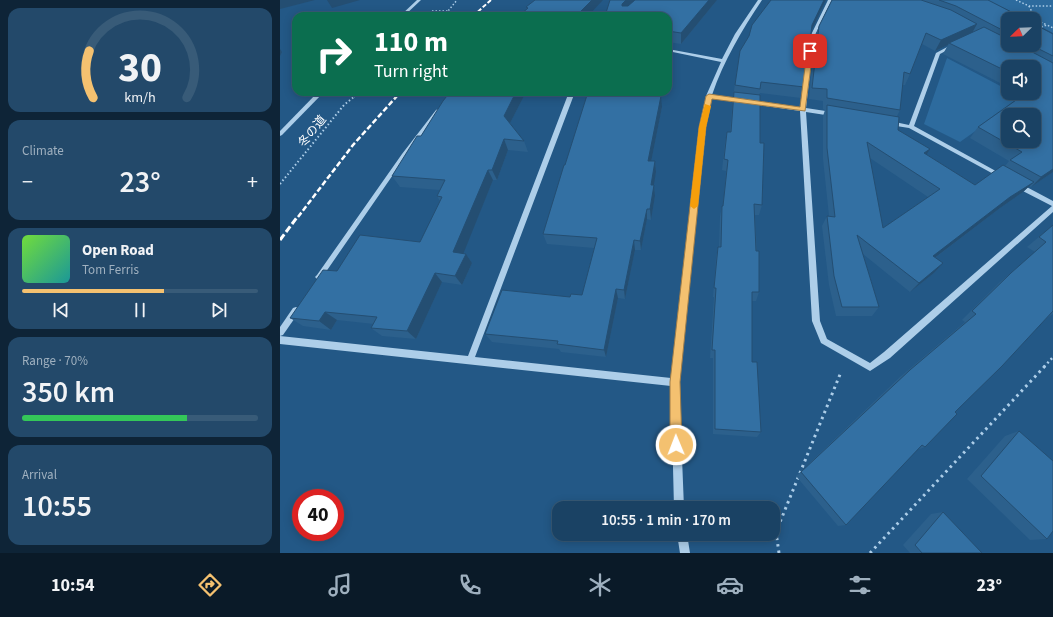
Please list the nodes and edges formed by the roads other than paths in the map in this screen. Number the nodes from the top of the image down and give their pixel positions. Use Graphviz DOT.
graph roads {
  1 [pos="760,0"];
  2 [pos="830,0"];
  3 [pos="417,1"];
  4 [pos="406,12"];
  5 [pos="958,44"];
  6 [pos="672,51"];
  7 [pos="724,61"];
  8 [pos="317,96"];
  9 [pos="570,96"];
  10 [pos="709,96"];
  11 [pos="444,104"];
  12 [pos="803,110"];
  13 [pos="840,115"];
  14 [pos="883,122"];
  15 [pos="912,127"];
  16 [pos="280,134"];
  17 [pos="1005,178"];
  18 [pos="1012,182"];
  19 [pos="1053,206"];
  20 [pos="316,282"];
  21 [pos="302,301"];
  22 [pos="280,333"];
  23 [pos="280,340"];
  24 [pos="470,361"];
  25 [pos="675,382"];
  26 [pos="679,501"];
  27 [pos="683,541"];
  28 [pos="685,553"];
  1 -- 7 [label="street"];
  2 -- 12 [label="street"];
  3 -- 4 [label="street"];
  5 -- 15 [label="street"];
  6 -- 7 [label="street"];
  7 -- 10 [label="street"];
  8 -- 16 [label="street"];
  9 -- 24 [label="street"];
  10 -- 12 [label="street"];
  10 -- 25 [label="street"];
  11 -- 20 [label="street"];
  12 -- 13 [label="street"];
  12 -- 19 [label="street"];
  14 -- 15 [label="street"];
  15 -- 17 [label="street"];
  18 -- 19 [label="street"];
  21 -- 22 [label="street"];
  23 -- 24 [label="street"];
  24 -- 25 [label="street"];
  25 -- 26 [label="street"];
  27 -- 28 [label="street"];
}
